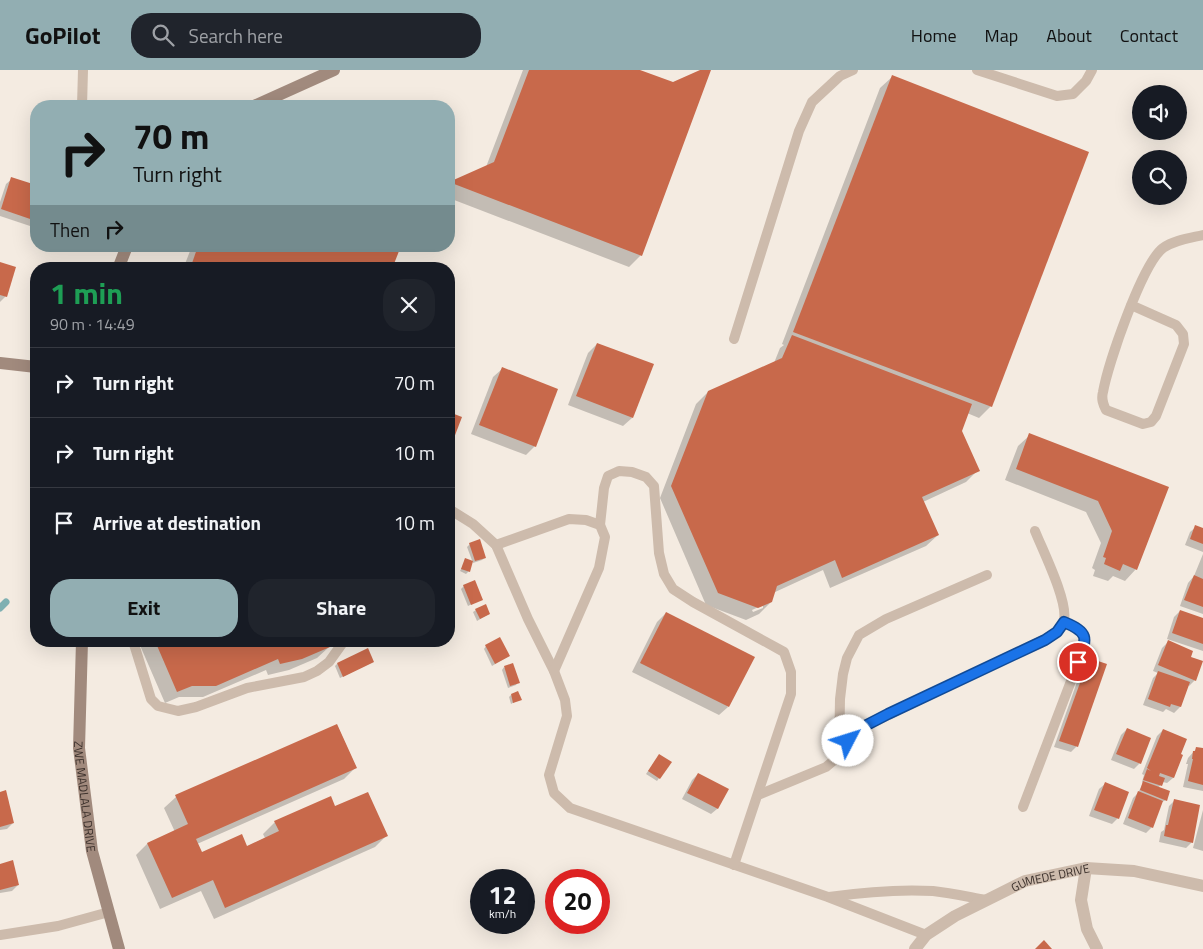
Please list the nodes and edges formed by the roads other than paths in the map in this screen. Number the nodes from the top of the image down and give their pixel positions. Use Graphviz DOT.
graph roads {
  1 [pos="83,70"];
  2 [pos="334,70"];
  3 [pos="853,70"];
  4 [pos="977,70"];
  5 [pos="1092,70"];
  6 [pos="82,100"];
  7 [pos="267,100"];
  8 [pos="1203,235"];
  9 [pos="1131,305"];
  10 [pos="734,339"];
  11 [pos="0,363"];
  12 [pos="30,366"];
  13 [pos="455,514"];
  14 [pos="600,524"];
  15 [pos="1035,531"];
  16 [pos="496,545"];
  17 [pos="987,575"];
  18 [pos="1064,622"];
  19 [pos="82,647"];
  20 [pos="134,647"];
  21 [pos="340,647"];
  22 [pos="554,671"];
  23 [pos="839,756"];
  24 [pos="758,795"];
  25 [pos="1023,807"];
  26 [pos="734,865"];
  27 [pos="1086,868"];
  28 [pos="1203,886"];
  29 [pos="828,897"];
  30 [pos="986,900"];
  31 [pos="109,912"];
  32 [pos="0,935"];
  33 [pos="926,935"];
  34 [pos="119,949"];
  35 [pos="915,949"];
  36 [pos="1097,949"];
  1 -- 6 [label="lane"];
  2 -- 7 [label="street"];
  3 -- 10 [label="lane"];
  4 -- 5 [label="lane"];
  8 -- 9 [label="lane"];
  9 -- 9 [label="lane"];
  11 -- 12 [label="street"];
  13 -- 16 [label="lane"];
  14 -- 16 [label="lane"];
  14 -- 22 [label="lane"];
  14 -- 24 [label="lane"];
  15 -- 18 [label="lane"];
  16 -- 22 [label="lane"];
  17 -- 23 [label="lane"];
  18 -- 23 [label="lane"];
  18 -- 25 [label="lane"];
  19 -- 31 [label="street, ZWE MADLALA DRIVE"];
  20 -- 21 [label="lane"];
  22 -- 26 [label="lane"];
  23 -- 24 [label="lane"];
  24 -- 26 [label="lane"];
  26 -- 29 [label="lane"];
  27 -- 28 [label="street, GUMEDE DRIVE"];
  27 -- 30 [label="street, GUMEDE DRIVE"];
  27 -- 36 [label="street"];
  29 -- 30 [label="lane"];
  29 -- 33 [label="lane"];
  30 -- 33 [label="street, GUMEDE DRIVE"];
  31 -- 32 [label="lane"];
  31 -- 34 [label="street, ZWE MADLALA DRIVE"];
  33 -- 35 [label="street, GUMEDE DRIVE"];
}
